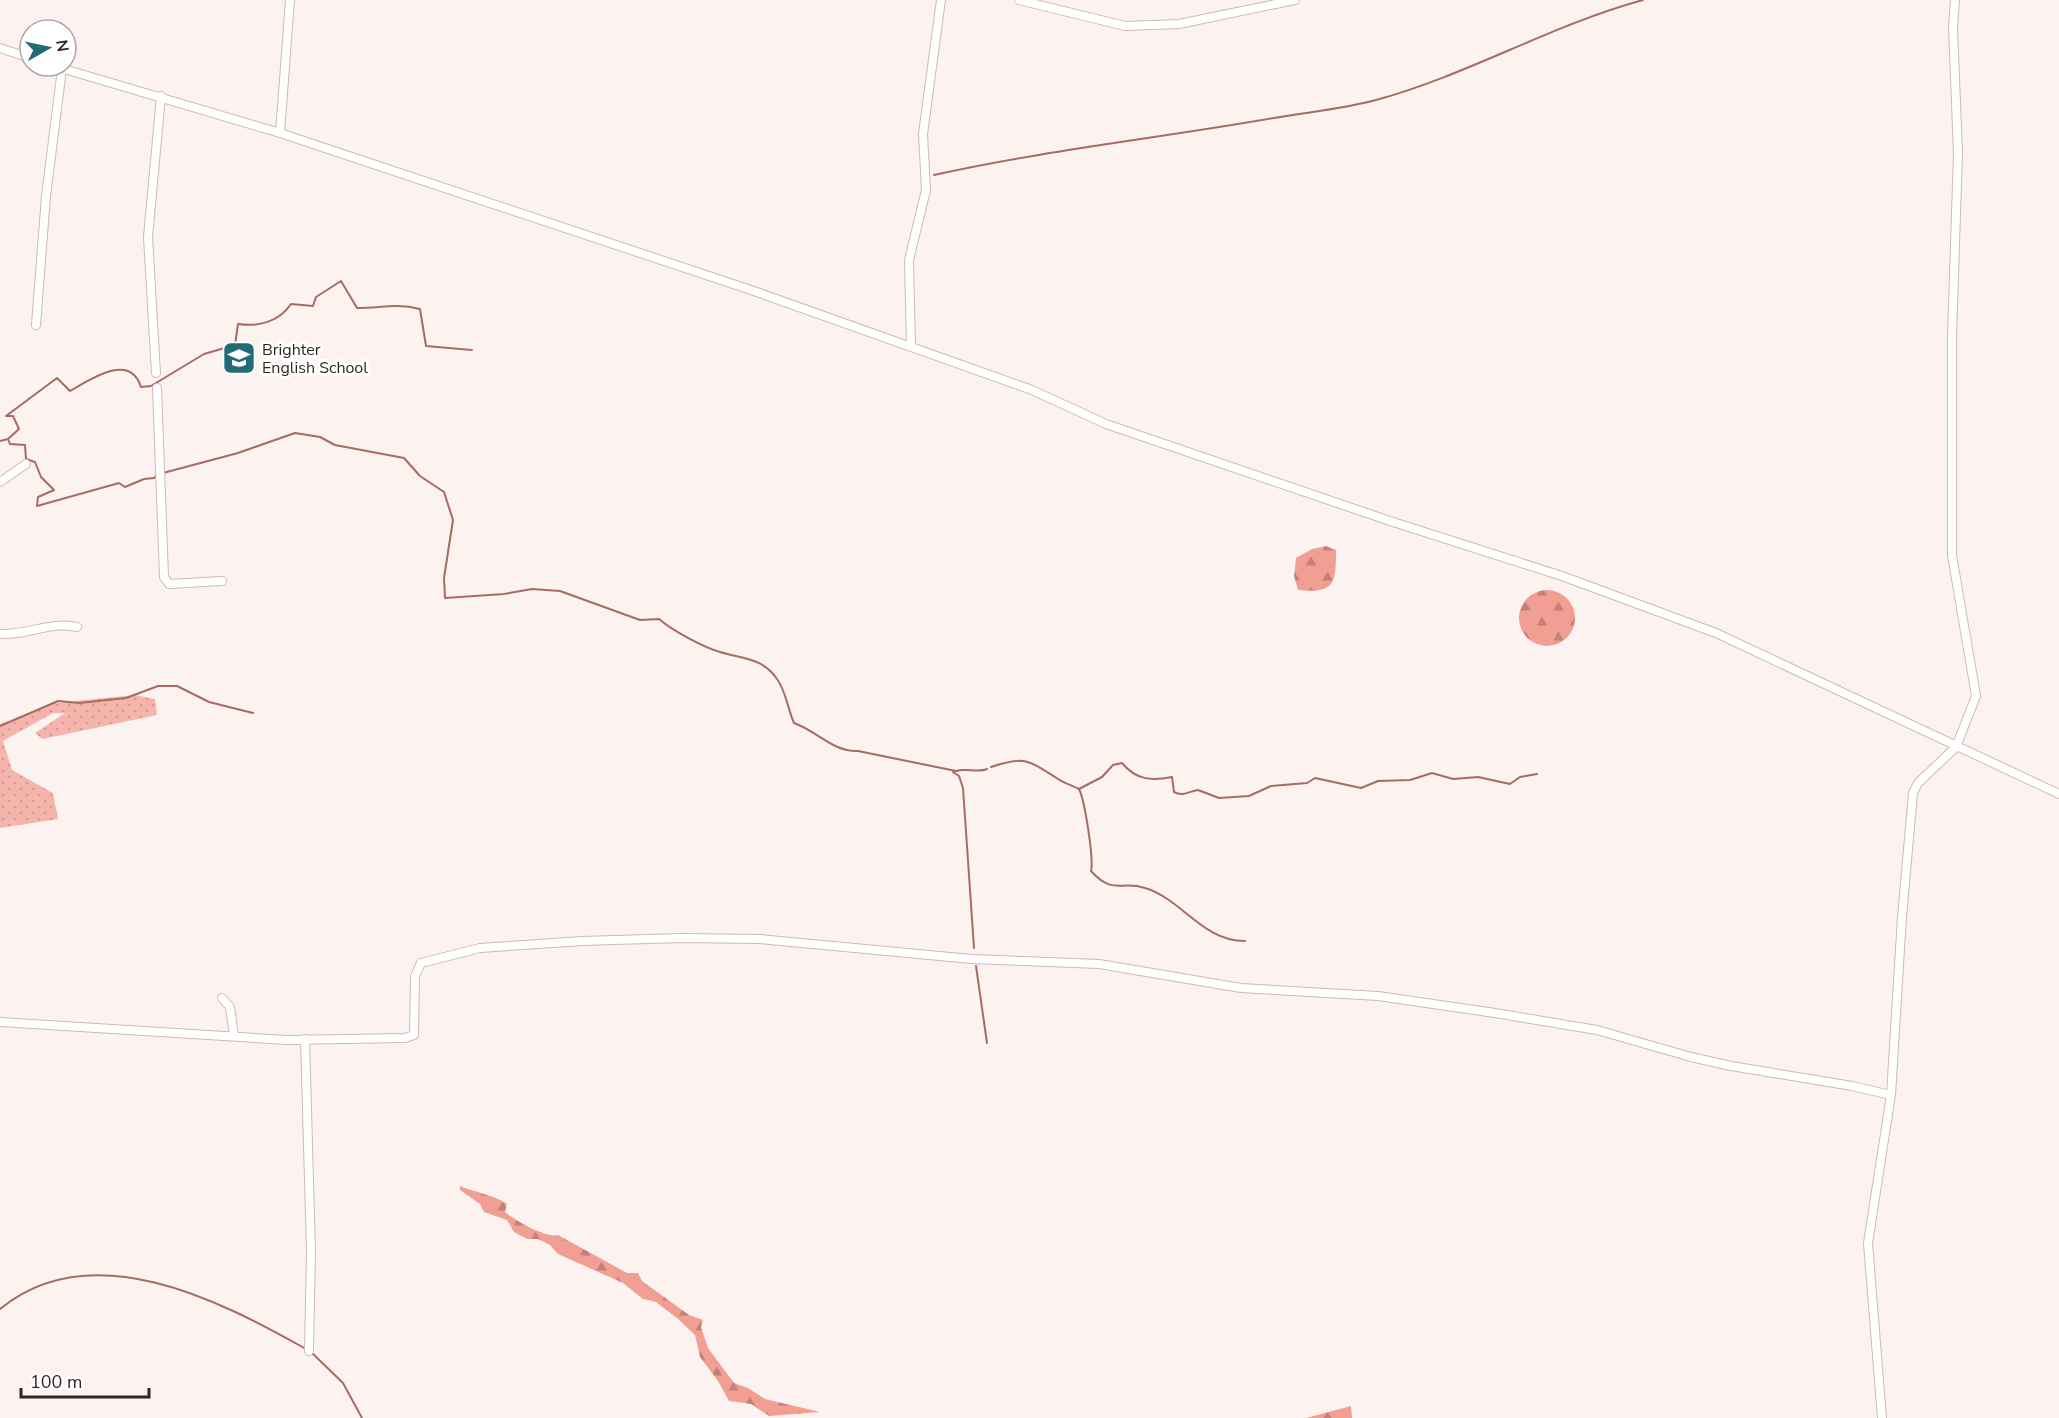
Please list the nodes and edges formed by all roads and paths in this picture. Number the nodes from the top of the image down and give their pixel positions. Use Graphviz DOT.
graph roads {
  1 [pos="290,0"];
  2 [pos="941,0"];
  3 [pos="1019,0"];
  4 [pos="1295,0"];
  5 [pos="1955,0"];
  6 [pos="0,48"];
  7 [pos="18,54"];
  8 [pos="78,73"];
  9 [pos="57,78"];
  10 [pos="161,96"];
  11 [pos="280,133"];
  12 [pos="36,326"];
  13 [pos="910,347"];
  14 [pos="156,373"];
  15 [pos="157,388"];
  16 [pos="26,464"];
  17 [pos="0,482"];
  18 [pos="222,581"];
  19 [pos="77,627"];
  20 [pos="0,634"];
  21 [pos="1956,747"];
  22 [pos="2059,794"];
  23 [pos="222,998"];
  24 [pos="0,1022"];
  25 [pos="234,1036"];
  26 [pos="305,1040"];
  27 [pos="1891,1095"];
  28 [pos="309,1351"];
  29 [pos="1882,1418"];
  1 -- 11 [label="street"];
  2 -- 13 [label="street"];
  3 -- 4 [label="street"];
  5 -- 21 [label="street"];
  6 -- 7 [label="street"];
  8 -- 10 [label="street"];
  9 -- 12 [label="street"];
  10 -- 11 [label="street"];
  10 -- 14 [label="street"];
  11 -- 13 [label="street"];
  13 -- 21 [label="street"];
  15 -- 18 [label="street"];
  16 -- 17 [label="street"];
  19 -- 20 [label="street"];
  21 -- 22 [label="street"];
  21 -- 27 [label="street"];
  23 -- 25 [label="street"];
  24 -- 25 [label="street"];
  25 -- 26 [label="street"];
  26 -- 27 [label="street"];
  26 -- 28 [label="street"];
  27 -- 29 [label="street"];
}
